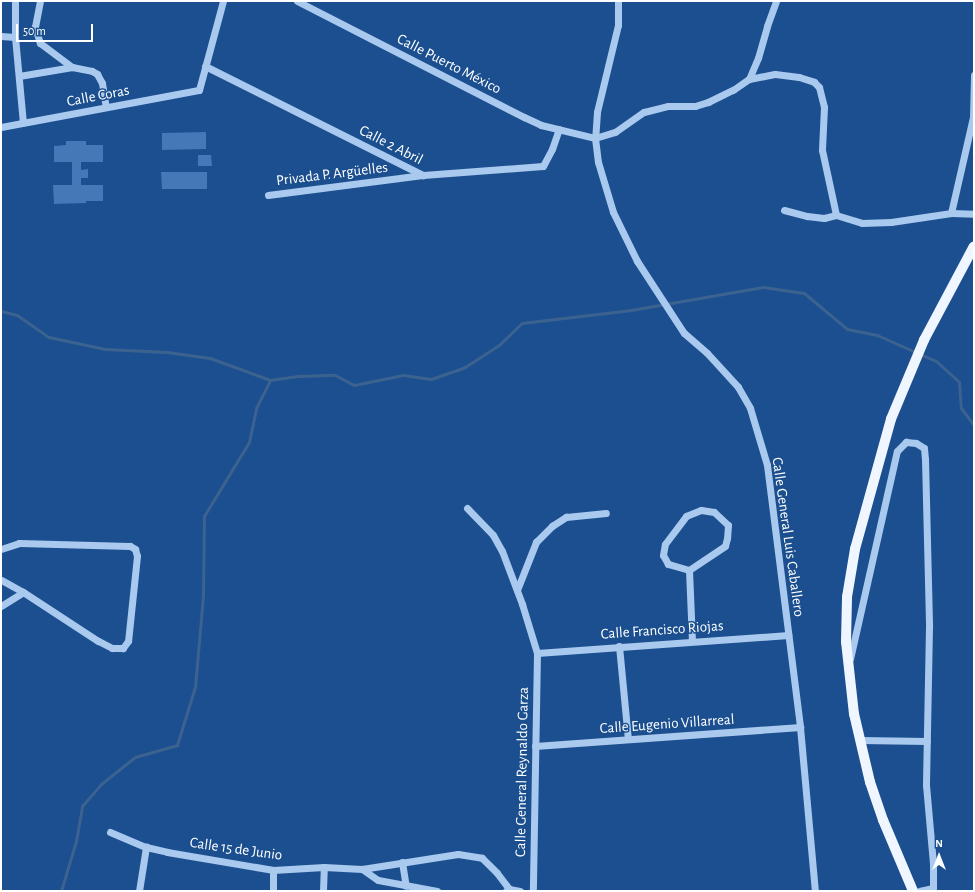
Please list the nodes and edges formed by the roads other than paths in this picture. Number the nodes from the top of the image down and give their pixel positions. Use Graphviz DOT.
graph roads {
  1 [pos="15,1"];
  2 [pos="40,1"];
  3 [pos="222,1"];
  4 [pos="297,1"];
  5 [pos="618,1"];
  6 [pos="776,1"];
  7 [pos="1,36"];
  8 [pos="15,37"];
  9 [pos="205,66"];
  10 [pos="72,67"];
  11 [pos="974,75"];
  12 [pos="19,76"];
  13 [pos="748,80"];
  14 [pos="106,107"];
  15 [pos="23,123"];
  16 [pos="1,127"];
  17 [pos="559,129"];
  18 [pos="595,138"];
  19 [pos="423,175"];
  20 [pos="268,195"];
  21 [pos="784,210"];
  22 [pos="950,213"];
  23 [pos="974,214"];
  24 [pos="836,216"];
  25 [pos="974,246"];
  26 [pos="467,508"];
  27 [pos="606,513"];
  28 [pos="1,549"];
  29 [pos="689,570"];
  30 [pos="1,580"];
  31 [pos="516,590"];
  32 [pos="23,592"];
  33 [pos="1,606"];
  34 [pos="788,635"];
  35 [pos="692,641"];
  36 [pos="619,646"];
  37 [pos="537,653"];
  38 [pos="848,667"];
  39 [pos="800,727"];
  40 [pos="628,739"];
  41 [pos="860,740"];
  42 [pos="927,741"];
  43 [pos="535,746"];
  44 [pos="110,832"];
  45 [pos="146,847"];
  46 [pos="402,862"];
  47 [pos="324,866"];
  48 [pos="362,869"];
  49 [pos="274,870"];
  50 [pos="406,886"];
  51 [pos="507,890"];
  52 [pos="139,891"];
  53 [pos="273,891"];
  54 [pos="323,891"];
  55 [pos="437,891"];
  56 [pos="520,891"];
  57 [pos="533,891"];
  58 [pos="815,891"];
  59 [pos="913,891"];
  60 [pos="919,891"];
  1 -- 8 [label="street"];
  2 -- 10 [label="street"];
  3 -- 9 [label="street"];
  4 -- 17 [label="street, Calle Puerto México"];
  5 -- 18 [label="street, Calle General Luis Caballero"];
  6 -- 13 [label="street"];
  7 -- 8 [label="street"];
  8 -- 12 [label="street"];
  9 -- 14 [label="street, Calle Coras"];
  9 -- 19 [label="street, Calle 2 Abril"];
  10 -- 12 [label="street"];
  10 -- 14 [label="street"];
  11 -- 22 [label="street"];
  12 -- 15 [label="street"];
  13 -- 18 [label="street"];
  13 -- 24 [label="street"];
  14 -- 15 [label="street, Calle Coras"];
  15 -- 16 [label="street, Calle Coras"];
  17 -- 18 [label="street, Calle Puerto México"];
  17 -- 19 [label="street, Calle 2 Abril"];
  18 -- 34 [label="street, Calle General Luis Caballero"];
  19 -- 20 [label="street, Privada P. Argüelles"];
  21 -- 24 [label="street"];
  22 -- 23 [label="street"];
  22 -- 24 [label="street"];
  25 -- 38 [label="main road"];
  26 -- 31 [label="street, Calle General Reynaldo Garza"];
  27 -- 31 [label="street"];
  28 -- 32 [label="street"];
  29 -- 29 [label="street"];
  29 -- 35 [label="street"];
  30 -- 32 [label="street"];
  31 -- 37 [label="street, Calle General Reynaldo Garza"];
  32 -- 33 [label="street"];
  34 -- 35 [label="street, Calle Francisco Riojas"];
  34 -- 39 [label="street, Calle General Luis Caballero"];
  35 -- 36 [label="street, Calle Francisco Riojas"];
  36 -- 37 [label="street, Calle Francisco Riojas"];
  36 -- 40 [label="street"];
  37 -- 43 [label="street, Calle General Reynaldo Garza"];
  38 -- 41 [label="main road"];
  38 -- 42 [label="street"];
  39 -- 40 [label="street, Calle Eugenio Villarreal"];
  39 -- 58 [label="street, Calle General Luis Caballero"];
  40 -- 43 [label="street, Calle Eugenio Villarreal"];
  41 -- 42 [label="street"];
  41 -- 59 [label="main road"];
  42 -- 60 [label="street"];
  43 -- 57 [label="street, Calle General Reynaldo Garza"];
  44 -- 45 [label="street, Calle 15 de Junio"];
  45 -- 49 [label="street, Calle 15 de Junio"];
  45 -- 52 [label="street"];
  46 -- 48 [label="street, Calle 15 de Junio"];
  46 -- 50 [label="street"];
  46 -- 51 [label="street, Calle 15 de Junio"];
  47 -- 48 [label="street, Calle 15 de Junio"];
  47 -- 49 [label="street, Calle 15 de Junio"];
  47 -- 54 [label="street"];
  48 -- 50 [label="street, Calle 15 de Junio"];
  49 -- 53 [label="street"];
  50 -- 55 [label="street, Calle 15 de Junio"];
  51 -- 56 [label="street, Calle 15 de Junio"];
}
